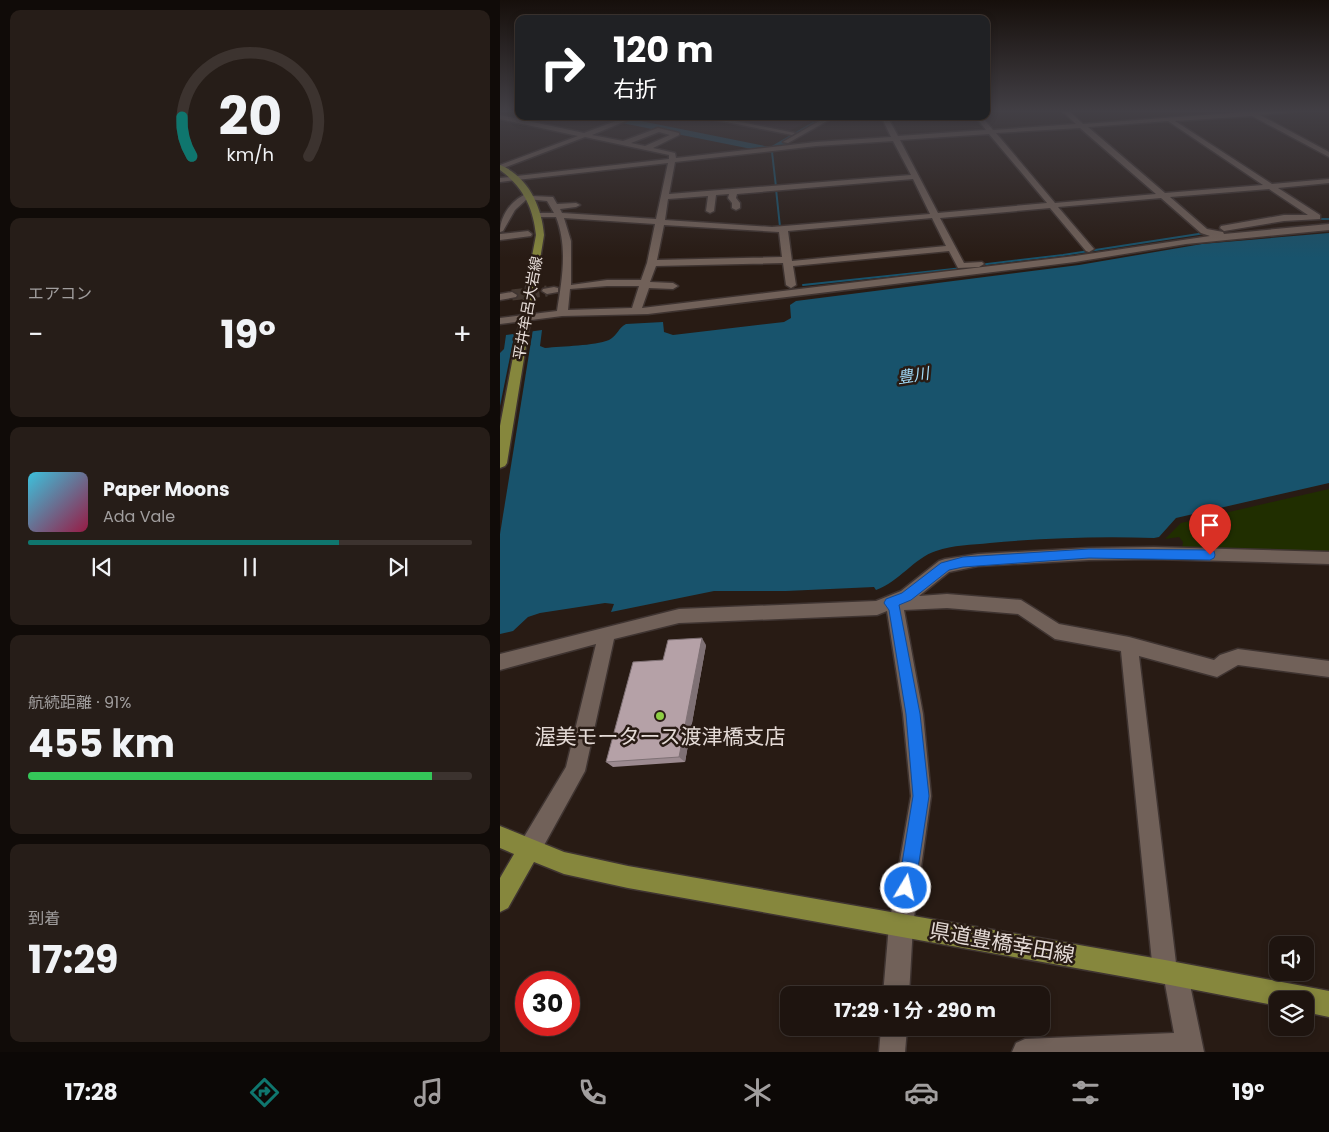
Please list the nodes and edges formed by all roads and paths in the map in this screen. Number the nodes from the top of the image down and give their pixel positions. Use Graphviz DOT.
graph roads {
  1 [pos="522,159"];
  2 [pos="686,159"];
  3 [pos="907,159"];
  4 [pos="1014,159"];
  5 [pos="1121,159"];
  6 [pos="1229,159"];
  7 [pos="672,161"];
  8 [pos="501,167"];
  9 [pos="916,177"];
  10 [pos="516,178"];
  11 [pos="500,180"];
  12 [pos="1329,181"];
  13 [pos="1270,186"];
  14 [pos="733,192"];
  15 [pos="712,193"];
  16 [pos="1164,195"];
  17 [pos="530,196"];
  18 [pos="665,197"];
  19 [pos="576,204"];
  20 [pos="1053,206"];
  21 [pos="736,208"];
  22 [pos="500,210"];
  23 [pos="558,211"];
  24 [pos="710,211"];
  25 [pos="527,212"];
  26 [pos="936,216"];
  27 [pos="660,222"];
  28 [pos="1329,227"];
  29 [pos="500,229"];
  30 [pos="783,229"];
  31 [pos="1206,232"];
  32 [pos="528,234"];
  33 [pos="1233,236"];
  34 [pos="500,237"];
  35 [pos="952,248"];
  36 [pos="1090,249"];
  37 [pos="788,262"];
  38 [pos="652,263"];
  39 [pos="646,284"];
  40 [pos="791,285"];
  41 [pos="673,286"];
  42 [pos="573,287"];
  43 [pos="512,295"];
  44 [pos="500,297"];
  45 [pos="636,311"];
  46 [pos="562,313"];
  47 [pos="525,319"];
  48 [pos="500,321"];
  49 [pos="500,463"];
  50 [pos="1302,557"];
  51 [pos="1329,558"];
  52 [pos="1329,567"];
  53 [pos="891,603"];
  54 [pos="607,633"];
  55 [pos="1129,645"];
  56 [pos="500,662"];
  57 [pos="1329,669"];
  58 [pos="500,837"];
  59 [pos="529,850"];
  60 [pos="500,900"];
  61 [pos="901,925"];
  62 [pos="1170,974"];
  63 [pos="897,986"];
  64 [pos="1329,1004"];
  65 [pos="893,1036"];
  66 [pos="1190,1049"];
  67 [pos="892,1052"];
  68 [pos="1025,1052"];
  1 -- 8 [label="street"];
  2 -- 7 [label="street"];
  3 -- 9 [label="street"];
  4 -- 20 [label="street"];
  5 -- 16 [label="street"];
  6 -- 13 [label="street"];
  7 -- 10 [label="street"];
  7 -- 18 [label="street"];
  8 -- 10 [label="main road, 平井牟呂大岩線"];
  9 -- 14 [label="street"];
  9 -- 26 [label="street"];
  10 -- 11 [label="street"];
  10 -- 17 [label="main road, 平井牟呂大岩線"];
  12 -- 13 [label="street"];
  13 -- 16 [label="street"];
  13 -- 31 [label="street"];
  14 -- 15 [label="street"];
  14 -- 21 [label="street"];
  15 -- 18 [label="street"];
  15 -- 24 [label="street"];
  16 -- 20 [label="street"];
  16 -- 31 [label="street"];
  17 -- 23 [label="street"];
  17 -- 25 [label="main road, 平井牟呂大岩線"];
  17 -- 25 [label="street"];
  18 -- 27 [label="street"];
  19 -- 23 [label="street"];
  20 -- 26 [label="street"];
  20 -- 36 [label="street"];
  22 -- 25 [label="street"];
  23 -- 25 [label="street"];
  23 -- 27 [label="street"];
  23 -- 46 [label="street"];
  25 -- 29 [label="street"];
  25 -- 47 [label="main road, 平井牟呂大岩線"];
  26 -- 30 [label="street"];
  26 -- 35 [label="street"];
  27 -- 30 [label="street"];
  27 -- 38 [label="street"];
  28 -- 33 [label="street"];
  30 -- 37 [label="street"];
  31 -- 33 [label="street"];
  31 -- 36 [label="street"];
  32 -- 34 [label="street"];
  33 -- 45 [label="street"];
  35 -- 36 [label="street"];
  35 -- 37 [label="street"];
  37 -- 38 [label="street"];
  37 -- 40 [label="street"];
  38 -- 39 [label="street"];
  39 -- 41 [label="street"];
  39 -- 42 [label="street"];
  39 -- 45 [label="street"];
  43 -- 44 [label="street"];
  45 -- 46 [label="street"];
  46 -- 47 [label="street"];
  47 -- 48 [label="street"];
  47 -- 49 [label="main road, 平井牟呂大岩線"];
  50 -- 51 [label="street"];
  50 -- 52 [label="street"];
  50 -- 53 [label="street"];
  53 -- 54 [label="street"];
  53 -- 55 [label="street"];
  53 -- 61 [label="street"];
  54 -- 56 [label="street"];
  54 -- 59 [label="street"];
  55 -- 57 [label="street"];
  55 -- 62 [label="street"];
  58 -- 59 [label="main road"];
  59 -- 60 [label="main road"];
  59 -- 61 [label="main road, 県道豊橋幸田線"];
  61 -- 62 [label="main road, 県道豊橋幸田線"];
  61 -- 63 [label="street"];
  62 -- 64 [label="main road, 県道豊橋幸田線"];
  62 -- 66 [label="street"];
  65 -- 67 [label="street"];
  66 -- 68 [label="street"];
}
